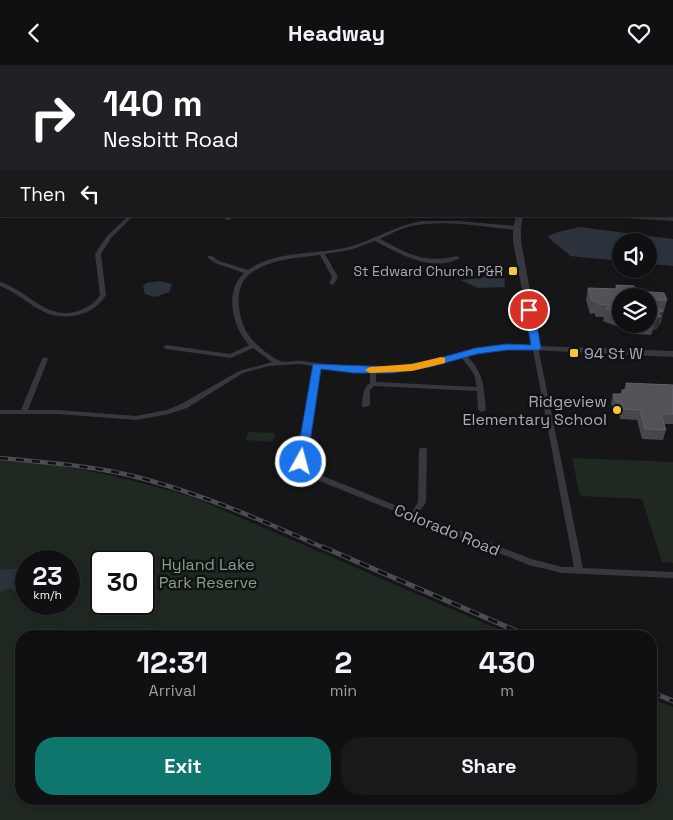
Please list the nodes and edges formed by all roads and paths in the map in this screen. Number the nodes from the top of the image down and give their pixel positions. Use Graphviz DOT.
graph roads {
  1 [pos="577,65"];
  2 [pos="597,65"];
  3 [pos="130,217"];
  4 [pos="520,217"];
  5 [pos="641,217"];
  6 [pos="444,219"];
  7 [pos="673,219"];
  8 [pos="517,228"];
  9 [pos="376,239"];
  10 [pos="323,255"];
  11 [pos="210,257"];
  12 [pos="457,258"];
  13 [pos="248,272"];
  14 [pos="332,283"];
  15 [pos="0,284"];
  16 [pos="254,345"];
  17 [pos="166,347"];
  18 [pos="536,348"];
  19 [pos="462,354"];
  20 [pos="673,354"];
  21 [pos="45,359"];
  22 [pos="278,363"];
  23 [pos="316,366"];
  24 [pos="374,370"];
  25 [pos="373,384"];
  26 [pos="480,389"];
  27 [pos="366,405"];
  28 [pos="482,410"];
  29 [pos="0,412"];
  30 [pos="24,412"];
  31 [pos="424,450"];
  32 [pos="413,517"];
  33 [pos="579,571"];
  34 [pos="673,575"];
  1 -- 2 [label="street"];
  3 -- 15 [label="street"];
  4 -- 8 [label="street"];
  5 -- 7 [label="street"];
  6 -- 8 [label="street"];
  6 -- 9 [label="street"];
  8 -- 18 [label="street"];
  9 -- 10 [label="street"];
  9 -- 12 [label="street"];
  10 -- 13 [label="street"];
  10 -- 14 [label="street"];
  11 -- 13 [label="street"];
  13 -- 16 [label="street"];
  16 -- 17 [label="street"];
  16 -- 22 [label="street"];
  18 -- 19 [label="street"];
  18 -- 20 [label="street"];
  18 -- 33 [label="street"];
  19 -- 24 [label="street"];
  19 -- 26 [label="street"];
  21 -- 30 [label="street"];
  22 -- 23 [label="street"];
  22 -- 30 [label="street"];
  23 -- 24 [label="street"];
  23 -- 32 [label="street, Colorado Road"];
  24 -- 25 [label="street"];
  25 -- 26 [label="street"];
  25 -- 27 [label="street"];
  26 -- 28 [label="street"];
  29 -- 30 [label="street"];
  31 -- 32 [label="street"];
  32 -- 33 [label="street, Colorado Road"];
  33 -- 34 [label="street, Colorado Road"];
}
